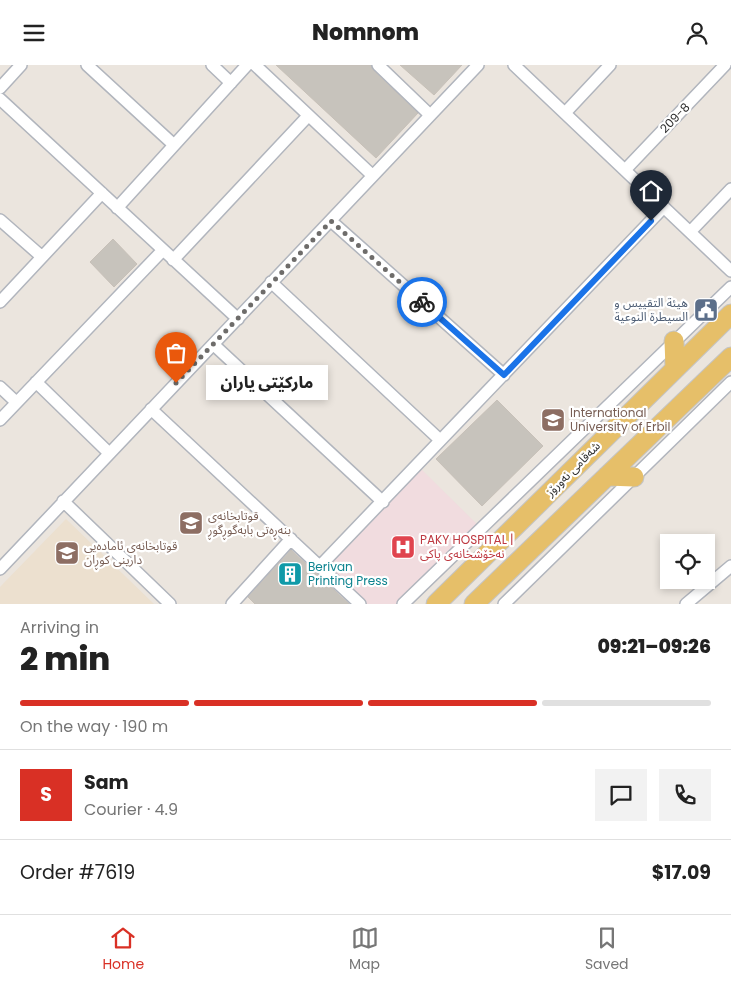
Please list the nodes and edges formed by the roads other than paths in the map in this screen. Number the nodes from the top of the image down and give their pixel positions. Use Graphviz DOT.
graph roads {
  1 [pos="21,65"];
  2 [pos="87,65"];
  3 [pos="212,65"];
  4 [pos="247,65"];
  5 [pos="255,65"];
  6 [pos="378,65"];
  7 [pos="478,65"];
  8 [pos="514,65"];
  9 [pos="610,65"];
  10 [pos="725,65"];
  11 [pos="232,83"];
  12 [pos="0,88"];
  13 [pos="0,99"];
  14 [pos="565,113"];
  15 [pos="429,114"];
  16 [pos="308,116"];
  17 [pos="174,145"];
  18 [pos="625,170"];
  19 [pos="372,175"];
  20 [pos="731,189"];
  21 [pos="102,193"];
  22 [pos="664,207"];
  23 [pos="118,208"];
  24 [pos="0,220"];
  25 [pos="331,221"];
  26 [pos="690,232"];
  27 [pos="163,250"];
  28 [pos="41,256"];
  29 [pos="173,260"];
  30 [pos="731,271"];
  31 [pos="272,282"];
  32 [pos="731,287"];
  33 [pos="0,302"];
  34 [pos="731,314"];
  35 [pos="238,319"];
  36 [pos="674,341"];
  37 [pos="214,345"];
  38 [pos="731,357"];
  39 [pos="674,369"];
  40 [pos="504,375"];
  41 [pos="36,382"];
  42 [pos="731,382"];
  43 [pos="0,387"];
  44 [pos="16,402"];
  45 [pos="151,409"];
  46 [pos="0,420"];
  47 [pos="440,440"];
  48 [pos="109,453"];
  49 [pos="607,476"];
  50 [pos="634,477"];
  51 [pos="546,496"];
  52 [pos="63,501"];
  53 [pos="382,502"];
  54 [pos="527,514"];
  55 [pos="562,518"];
  56 [pos="547,532"];
  57 [pos="291,539"];
  58 [pos="320,566"];
  59 [pos="731,566"];
  60 [pos="0,569"];
  61 [pos="170,604"];
  62 [pos="232,604"];
  63 [pos="360,604"];
  64 [pos="404,604"];
  65 [pos="436,604"];
  66 [pos="474,604"];
  67 [pos="504,604"];
  68 [pos="686,604"];
  1 -- 12 [label="street"];
  2 -- 17 [label="street"];
  3 -- 11 [label="street"];
  4 -- 11 [label="street"];
  5 -- 16 [label="street"];
  6 -- 15 [label="street"];
  7 -- 15 [label="street"];
  8 -- 14 [label="street"];
  9 -- 14 [label="street"];
  10 -- 18 [label="street, 209-8"];
  11 -- 17 [label="street"];
  13 -- 21 [label="street"];
  14 -- 18 [label="street"];
  15 -- 19 [label="street"];
  16 -- 19 [label="street"];
  16 -- 29 [label="street"];
  17 -- 23 [label="street"];
  18 -- 22 [label="street"];
  19 -- 25 [label="street"];
  20 -- 26 [label="street"];
  21 -- 23 [label="street"];
  21 -- 28 [label="street"];
  22 -- 26 [label="street"];
  22 -- 40 [label="street"];
  23 -- 27 [label="street"];
  24 -- 28 [label="street"];
  25 -- 31 [label="street"];
  25 -- 40 [label="street"];
  26 -- 30 [label="street"];
  27 -- 29 [label="street"];
  27 -- 41 [label="street"];
  28 -- 33 [label="street"];
  29 -- 35 [label="street"];
  31 -- 35 [label="street"];
  31 -- 47 [label="street"];
  32 -- 36 [label="street"];
  34 -- 39 [label="main road, شەقامی نەورۆز"];
  35 -- 37 [label="street"];
  36 -- 39 [label="main road"];
  36 -- 64 [label="street"];
  37 -- 45 [label="street"];
  37 -- 53 [label="street"];
  38 -- 49 [label="main road"];
  39 -- 51 [label="main road, شەقامی نەورۆز"];
  40 -- 47 [label="street"];
  41 -- 44 [label="street"];
  41 -- 48 [label="street"];
  42 -- 50 [label="street"];
  43 -- 44 [label="street"];
  44 -- 46 [label="street"];
  45 -- 48 [label="street"];
  45 -- 57 [label="street"];
  47 -- 53 [label="street"];
  48 -- 52 [label="street"];
  49 -- 50 [label="main road"];
  49 -- 55 [label="main road"];
  50 -- 67 [label="street"];
  51 -- 54 [label="main road, شەقامی نەورۆز"];
  51 -- 55 [label="main road"];
  52 -- 60 [label="street"];
  52 -- 61 [label="street"];
  53 -- 58 [label="street"];
  54 -- 56 [label="main road"];
  54 -- 65 [label="main road, شەقامی نەورۆز"];
  55 -- 56 [label="main road"];
  56 -- 66 [label="main road"];
  57 -- 58 [label="street"];
  57 -- 62 [label="street"];
  58 -- 63 [label="street"];
  59 -- 68 [label="street"];
}
